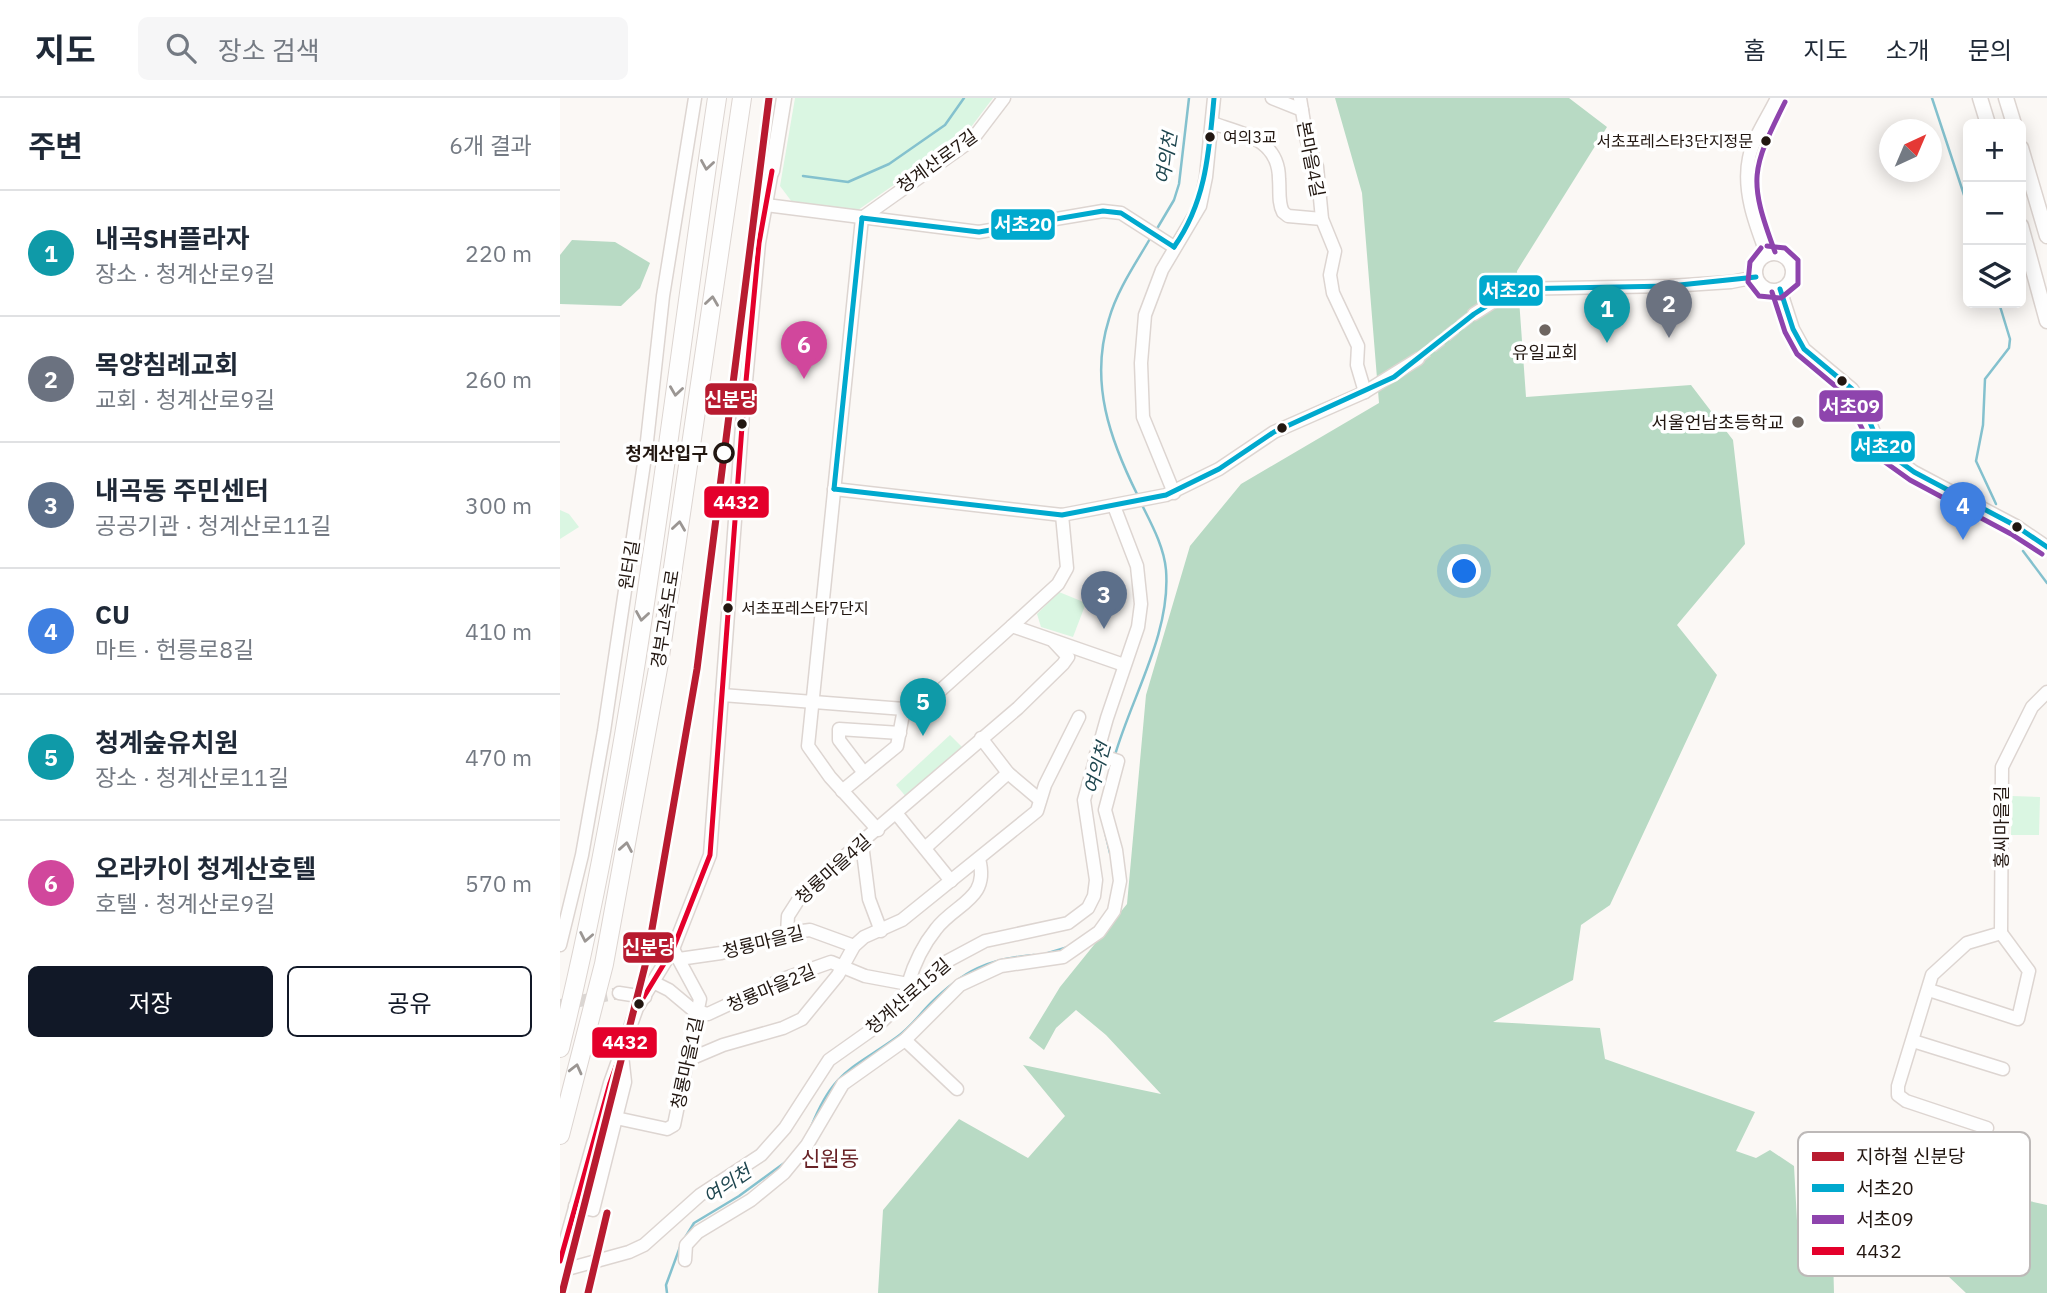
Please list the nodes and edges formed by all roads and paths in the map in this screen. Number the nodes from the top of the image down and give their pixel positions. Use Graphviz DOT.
graph roads {
  1 [pos="695,98"];
  2 [pos="717,98"];
  3 [pos="742,98"];
  4 [pos="784,98"];
  5 [pos="1004,98"];
  6 [pos="1214,98"];
  7 [pos="1272,98"];
  8 [pos="1777,98"];
  9 [pos="1980,98"];
  10 [pos="2006,98"];
  11 [pos="1301,104"];
  12 [pos="1986,119"];
  13 [pos="2012,119"];
  14 [pos="1212,123"];
  15 [pos="2026,165"];
  16 [pos="772,171"];
  17 [pos="766,205"];
  18 [pos="862,218"];
  19 [pos="1322,219"];
  20 [pos="2047,236"];
  21 [pos="1170,244"];
  22 [pos="2026,244"];
  23 [pos="1767,255"];
  24 [pos="1756,277"];
  25 [pos="1780,289"];
  26 [pos="1474,314"];
  27 [pos="2047,321"];
  28 [pos="1418,359"];
  29 [pos="1366,392"];
  30 [pos="834,489"];
  31 [pos="1170,494"];
  32 [pos="1117,506"];
  33 [pos="1062,515"];
  34 [pos="2047,547"];
  35 [pos="1012,626"];
  36 [pos="1054,641"];
  37 [pos="1124,664"];
  38 [pos="2047,692"];
  39 [pos="722,695"];
  40 [pos="811,702"];
  41 [pos="904,709"];
  42 [pos="1079,717"];
  43 [pos="900,733"];
  44 [pos="981,738"];
  45 [pos="1096,754"];
  46 [pos="864,773"];
  47 [pos="1007,773"];
  48 [pos="842,791"];
  49 [pos="1040,800"];
  50 [pos="896,813"];
  51 [pos="878,830"];
  52 [pos="862,844"];
  53 [pos="925,848"];
  54 [pos="979,859"];
  55 [pos="951,881"];
  56 [pos="881,930"];
  57 [pos="787,933"];
  58 [pos="2001,933"];
  59 [pos="560,945"];
  60 [pos="854,946"];
  61 [pos="676,954"];
  62 [pos="843,966"];
  63 [pos="655,983"];
  64 [pos="911,987"];
  65 [pos="1929,990"];
  66 [pos="620,993"];
  67 [pos="645,997"];
  68 [pos="699,1012"];
  69 [pos="905,1040"];
  70 [pos="1913,1041"];
  71 [pos="560,1048"];
  72 [pos="622,1052"];
  73 [pos="690,1059"];
  74 [pos="2003,1069"];
  75 [pos="957,1090"];
  76 [pos="616,1118"];
  77 [pos="1987,1128"];
  78 [pos="560,1135"];
  79 [pos="575,1206"];
  80 [pos="685,1260"];
  81 [pos="560,1261"];
  82 [pos="560,1271"];
  1 -- 59 [label="street, 원터길"];
  2 -- 71 [label="highway, 경부고속도로, one-way"];
  78 -- 3 [label="highway, 경부고속도로, one-way"];
  4 -- 16 [label="main road"];
  5 -- 18 [label="street, 청계산로7길"];
  6 -- 14 [label="street"];
  7 -- 11 [label="street"];
  8 -- 23 [label="street"];
  9 -- 12 [label="main road"];
  10 -- 13 [label="main road"];
  11 -- 19 [label="street, 본마을4길"];
  14 -- 19 [label="street"];
  14 -- 21 [label="street"];
  15 -- 20 [label="main road"];
  16 -- 17 [label="street"];
  17 -- 18 [label="street, 청계산로7길"];
  17 -- 39 [label="street"];
  18 -- 21 [label="street, 청계산로7길"];
  18 -- 30 [label="street"];
  19 -- 29 [label="street, 본마을4길"];
  21 -- 31 [label="street"];
  22 -- 27 [label="main road"];
  23 -- 24 [label="street"];
  23 -- 25 [label="street"];
  24 -- 25 [label="street"];
  24 -- 26 [label="street"];
  25 -- 34 [label="street"];
  28 -- 29 [label="street"];
  29 -- 31 [label="street"];
  30 -- 33 [label="street"];
  30 -- 40 [label="street"];
  31 -- 32 [label="street"];
  32 -- 33 [label="street"];
  32 -- 37 [label="street, 청계산로15길"];
  33 -- 35 [label="street"];
  35 -- 36 [label="street"];
  35 -- 41 [label="street"];
  36 -- 37 [label="street"];
  36 -- 44 [label="street, 청룡마을4길"];
  37 -- 45 [label="street, 청계산로15길"];
  38 -- 58 [label="street, 홍씨마을길"];
  39 -- 40 [label="street"];
  39 -- 61 [label="street"];
  40 -- 41 [label="street"];
  40 -- 48 [label="street"];
  41 -- 43 [label="street"];
  42 -- 49 [label="street"];
  43 -- 46 [label="street"];
  43 -- 46 [label="street"];
  44 -- 47 [label="street"];
  44 -- 50 [label="street, 청룡마을4길"];
  45 -- 64 [label="street, 청계산로15길"];
  45 -- 69 [label="street"];
  46 -- 48 [label="street"];
  47 -- 49 [label="street"];
  47 -- 53 [label="street"];
  48 -- 51 [label="street"];
  49 -- 54 [label="street"];
  50 -- 51 [label="street, 청룡마을4길"];
  50 -- 53 [label="street"];
  51 -- 52 [label="street, 청룡마을4길"];
  52 -- 56 [label="street"];
  52 -- 57 [label="street, 청룡마을4길"];
  53 -- 55 [label="street"];
  54 -- 55 [label="street"];
  54 -- 64 [label="street"];
  55 -- 56 [label="street"];
  56 -- 60 [label="street"];
  57 -- 60 [label="street, 청룡마을길"];
  57 -- 61 [label="street, 청룡마을길"];
  58 -- 65 [label="street"];
  58 -- 65 [label="street"];
  60 -- 62 [label="street"];
  61 -- 63 [label="street"];
  61 -- 68 [label="street, 청룡마을1길"];
  62 -- 64 [label="street"];
  62 -- 68 [label="street, 청룡마을2길"];
  62 -- 73 [label="street"];
  63 -- 67 [label="street"];
  63 -- 68 [label="street"];
  64 -- 82 [label="street, 청계산로15길"];
  65 -- 70 [label="street"];
  66 -- 67 [label="street"];
  67 -- 72 [label="street"];
  68 -- 73 [label="street, 청룡마을1길"];
  69 -- 75 [label="street"];
  69 -- 80 [label="street"];
  70 -- 74 [label="street"];
  70 -- 77 [label="street"];
  72 -- 76 [label="street"];
  72 -- 79 [label="street"];
  73 -- 76 [label="street, 청룡마을1길"];
  76 -- 79 [label="street"];
  79 -- 81 [label="street"];
}
